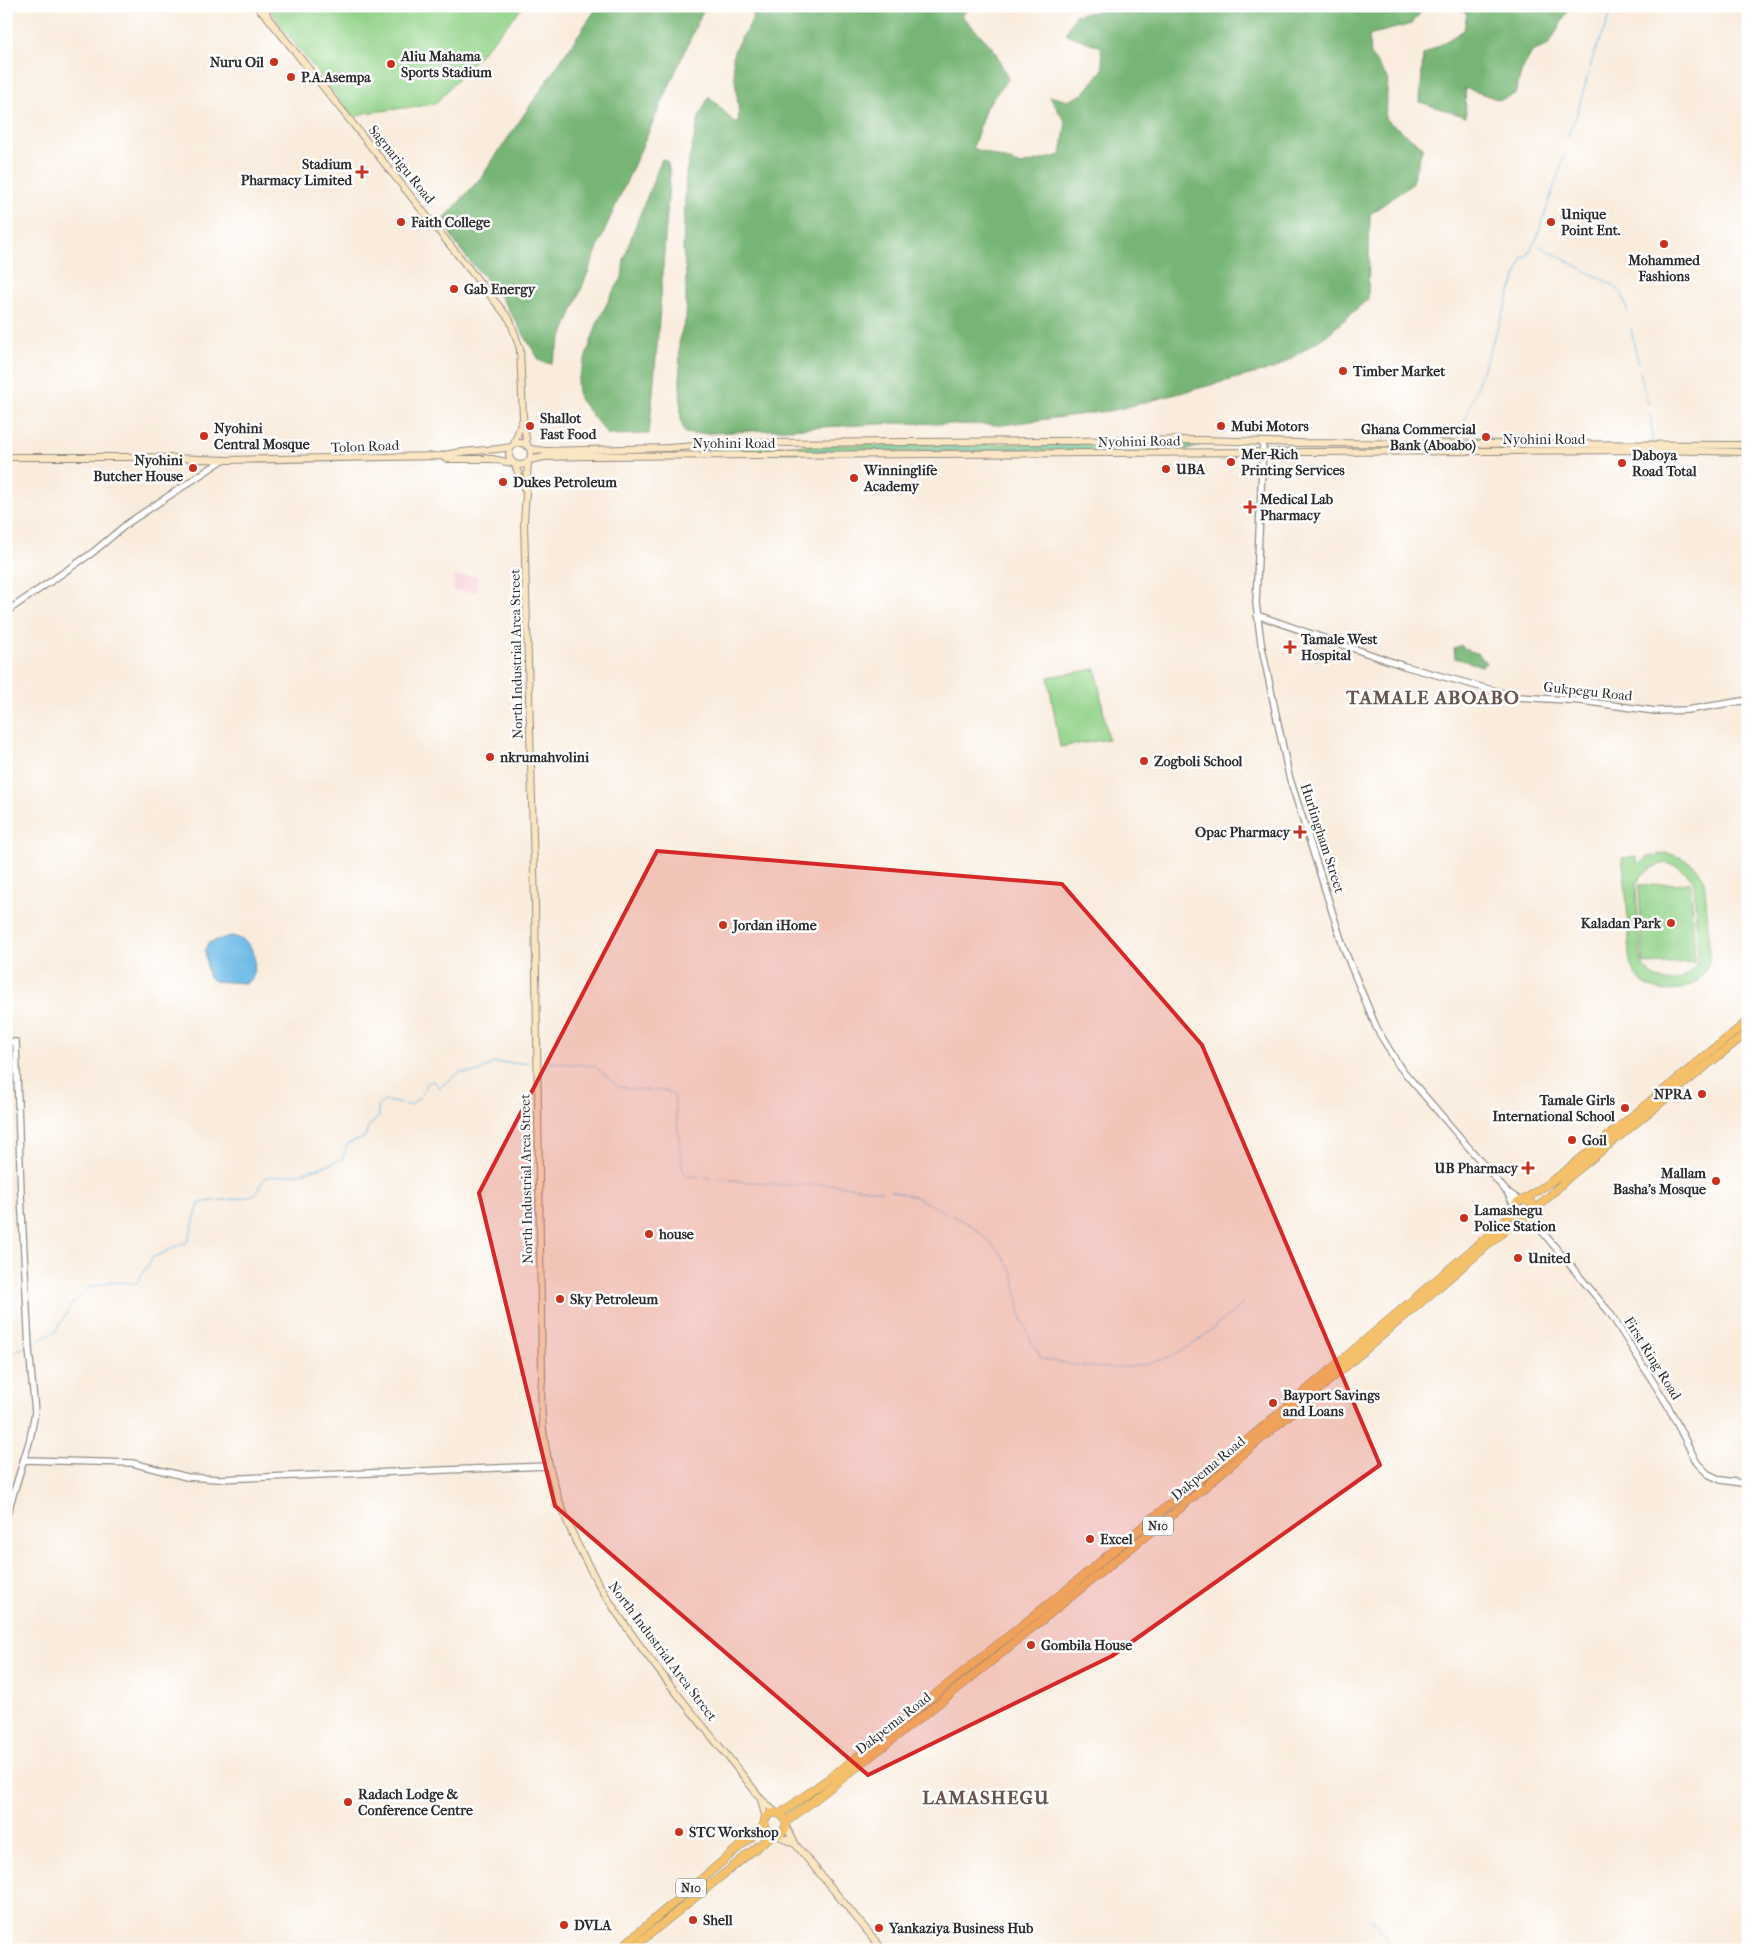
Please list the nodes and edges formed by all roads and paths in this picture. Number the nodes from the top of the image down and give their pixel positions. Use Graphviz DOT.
graph roads {
  1 [pos="256,6"];
  2 [pos="264,6"];
  3 [pos="268,18"];
  4 [pos="523,417"];
  5 [pos="1203,440"];
  6 [pos="1262,442"];
  7 [pos="1748,445"];
  8 [pos="513,446"];
  9 [pos="529,448"];
  10 [pos="1748,452"];
  11 [pos="1202,453"];
  12 [pos="1262,453"];
  13 [pos="441,456"];
  14 [pos="6,457"];
  15 [pos="222,460"];
  16 [pos="529,461"];
  17 [pos="514,464"];
  18 [pos="526,492"];
  19 [pos="6,612"];
  20 [pos="1257,615"];
  21 [pos="1748,700"];
  22 [pos="1748,1021"];
  23 [pos="1748,1032"];
  24 [pos="6,1042"];
  25 [pos="1506,1190"];
  26 [pos="1523,1200"];
  27 [pos="1514,1209"];
  28 [pos="1533,1213"];
  29 [pos="1523,1219"];
  30 [pos="1540,1229"];
  31 [pos="24,1460"];
  32 [pos="548,1466"];
  33 [pos="1748,1484"];
  34 [pos="6,1518"];
  35 [pos="761,1799"];
  36 [pos="778,1814"];
  37 [pos="765,1823"];
  38 [pos="786,1824"];
  39 [pos="774,1835"];
  40 [pos="796,1845"];
  41 [pos="651,1921"];
  42 [pos="656,1928"];
  43 [pos="618,1950"];
  44 [pos="630,1950"];
  45 [pos="883,1950"];
  1 -- 3 [label="main road, Sagnarigu Road"];
  2 -- 3 [label="main road, Sagnarigu Road"];
  3 -- 4 [label="main road, Sagnarigu Road"];
  4 -- 8 [label="main road, Sagnarigu Road"];
  4 -- 9 [label="main road, Sagnarigu Road"];
  5 -- 6 [label="main road, Nyohini Road"];
  5 -- 9 [label="main road, Nyohini Road"];
  5 -- 11 [label="main road"];
  6 -- 7 [label="main road, Nyohini Road"];
  6 -- 12 [label="street, Hurlingham Street"];
  8 -- 9 [label="main road"];
  8 -- 13 [label="main road"];
  8 -- 17 [label="main road"];
  9 -- 16 [label="main road"];
  10 -- 12 [label="main road, Nyohini Road"];
  11 -- 12 [label="main road, Nyohini Road"];
  11 -- 16 [label="main road, Nyohini Road"];
  12 -- 20 [label="street, Hurlingham Street"];
  13 -- 15 [label="main road, Tolon Road"];
  13 -- 17 [label="main road"];
  14 -- 15 [label="main road, Tolon Road"];
  15 -- 19 [label="street"];
  16 -- 17 [label="main road"];
  16 -- 18 [label="main road, North Industrial Area Street"];
  17 -- 18 [label="main road, North Industrial Area Street"];
  18 -- 32 [label="main road, North Industrial Area Street"];
  20 -- 21 [label="street, Gukpegu Road"];
  20 -- 25 [label="street, Hurlingham Street"];
  22 -- 26 [label="highway, N10"];
  23 -- 28 [label="highway, N10"];
  24 -- 31 [label="street"];
  25 -- 26 [label="street, Hurlingham Street"];
  25 -- 27 [label="street, Hurlingham Street"];
  26 -- 27 [label="highway, N10"];
  26 -- 28 [label="highway"];
  27 -- 29 [label="highway"];
  27 -- 36 [label="highway, Dakpema Road / N10"];
  28 -- 29 [label="highway, N10"];
  28 -- 30 [label="street, First Ring Road"];
  29 -- 30 [label="street, First Ring Road"];
  29 -- 38 [label="highway, Dakpema Road / N10"];
  30 -- 33 [label="street, First Ring Road"];
  31 -- 32 [label="street"];
  31 -- 34 [label="street"];
  32 -- 35 [label="main road, North Industrial Area Street"];
  35 -- 36 [label="main road, North Industrial Area Street"];
  35 -- 37 [label="main road, North Industrial Area Street"];
  36 -- 37 [label="highway, N10"];
  36 -- 38 [label="highway"];
  37 -- 39 [label="highway"];
  37 -- 41 [label="highway, N10"];
  38 -- 39 [label="highway, N10"];
  38 -- 40 [label="main road"];
  39 -- 40 [label="main road"];
  39 -- 42 [label="highway, N10"];
  40 -- 45 [label="main road"];
  41 -- 42 [label="highway"];
  41 -- 43 [label="highway, N10"];
  42 -- 44 [label="highway, N10"];
}
